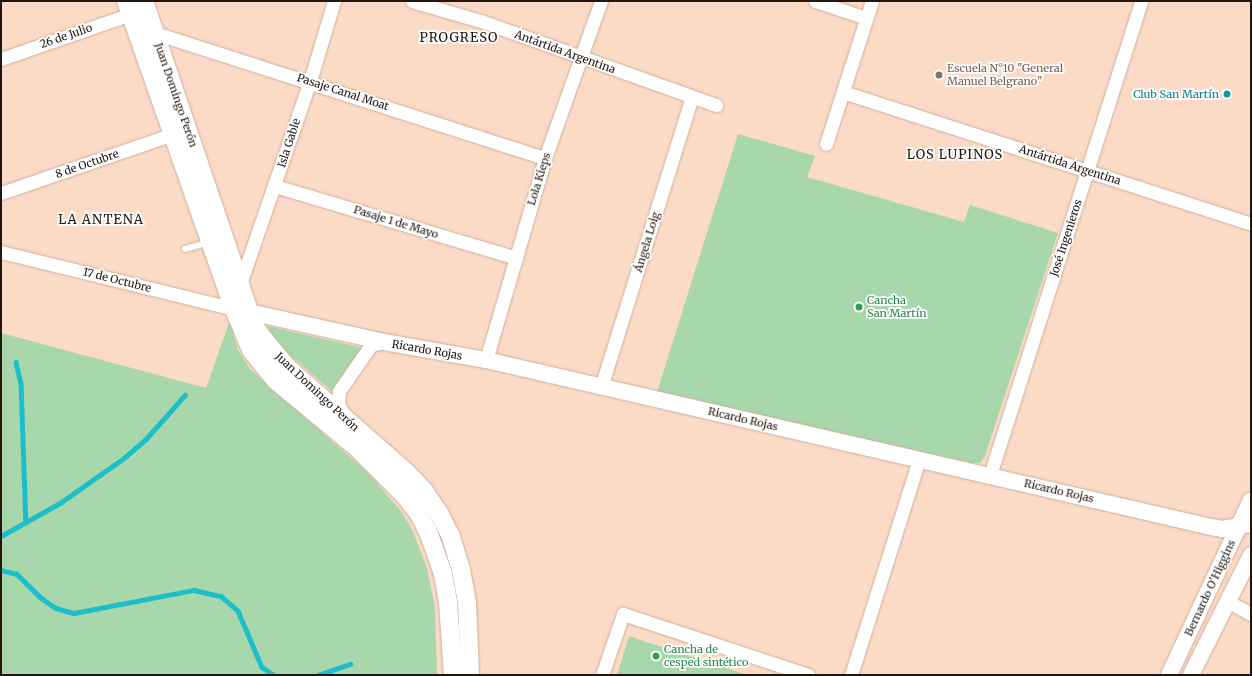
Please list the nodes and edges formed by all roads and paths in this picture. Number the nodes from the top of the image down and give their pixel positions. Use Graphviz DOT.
graph roads {
  1 [pos="144,1"];
  2 [pos="334,1"];
  3 [pos="412,1"];
  4 [pos="601,1"];
  5 [pos="815,1"];
  6 [pos="872,1"];
  7 [pos="1141,1"];
  8 [pos="129,7"];
  9 [pos="866,18"];
  10 [pos="147,35"];
  11 [pos="581,58"];
  12 [pos="1,59"];
  13 [pos="310,81"];
  14 [pos="843,92"];
  15 [pos="692,97"];
  16 [pos="716,105"];
  17 [pos="172,134"];
  18 [pos="826,144"];
  19 [pos="546,158"];
  20 [pos="1087,170"];
  21 [pos="275,186"];
  22 [pos="1,193"];
  23 [pos="1251,224"];
  24 [pos="210,242"];
  25 [pos="185,249"];
  26 [pos="1,252"];
  27 [pos="516,258"];
  28 [pos="240,284"];
  29 [pos="241,310"];
  30 [pos="384,342"];
  31 [pos="486,360"];
  32 [pos="602,387"];
  33 [pos="344,417"];
  34 [pos="919,459"];
  35 [pos="990,475"];
  36 [pos="1251,500"];
  37 [pos="1245,526"];
  38 [pos="1251,555"];
  39 [pos="1229,602"];
  40 [pos="1251,614"];
  41 [pos="804,674"];
  42 [pos="453,675"];
  43 [pos="470,675"];
  44 [pos="602,675"];
  45 [pos="851,675"];
  46 [pos="1169,675"];
  47 [pos="1192,675"];
  1 -- 10 [label="main road, Juan Domingo Perón"];
  2 -- 13 [label="street, Isla Gable"];
  3 -- 11 [label="street, Antártida Argentina"];
  4 -- 11 [label="street, Lola Kieps"];
  5 -- 9 [label="street"];
  6 -- 9 [label="street"];
  7 -- 20 [label="street, José Ingenieros"];
  8 -- 10 [label="main road, Juan Domingo Perón"];
  8 -- 12 [label="street, 26 de Julio"];
  9 -- 14 [label="street"];
  10 -- 13 [label="street, Pasaje Canal Moat"];
  10 -- 17 [label="main road, Juan Domingo Perón"];
  10 -- 28 [label="main road, Juan Domingo Perón"];
  11 -- 15 [label="street, Antártida Argentina"];
  11 -- 19 [label="street, Lola Kieps"];
  13 -- 19 [label="street, Pasaje Canal Moat"];
  13 -- 21 [label="street, Isla Gable"];
  14 -- 18 [label="street"];
  14 -- 20 [label="street, Antártida Argentina"];
  15 -- 16 [label="street, Antártida Argentina"];
  15 -- 32 [label="street, Ángela Loig"];
  17 -- 22 [label="street, 8 de Octubre"];
  17 -- 24 [label="main road, Juan Domingo Perón"];
  19 -- 27 [label="street, Lola Kieps"];
  20 -- 23 [label="street, Antártida Argentina"];
  20 -- 35 [label="street, José Ingenieros"];
  21 -- 27 [label="street, Pasaje 1 de Mayo"];
  21 -- 28 [label="street, Isla Gable"];
  24 -- 25 [label="lane"];
  24 -- 29 [label="main road, Juan Domingo Perón"];
  26 -- 29 [label="street, 17 de Octubre"];
  27 -- 31 [label="street, Lola Kieps"];
  28 -- 29 [label="main road, Juan Domingo Perón"];
  29 -- 30 [label="street, Ricardo Rojas"];
  29 -- 33 [label="main road, Juan Domingo Perón"];
  29 -- 42 [label="main road, Juan Domingo Perón"];
  30 -- 31 [label="street, Ricardo Rojas"];
  30 -- 33 [label="street"];
  31 -- 32 [label="street, Ricardo Rojas"];
  32 -- 34 [label="street, Ricardo Rojas"];
  33 -- 43 [label="main road, Juan Domingo Perón"];
  34 -- 35 [label="street, Ricardo Rojas"];
  34 -- 45 [label="street"];
  35 -- 37 [label="street, Ricardo Rojas"];
  36 -- 37 [label="street, Bernardo O'Higgins"];
  37 -- 46 [label="street, Bernardo O'Higgins"];
  38 -- 39 [label="street, Bernardo O'Higgins"];
  39 -- 40 [label="street"];
  39 -- 47 [label="street, Bernardo O'Higgins"];
  41 -- 44 [label="street"];
}
